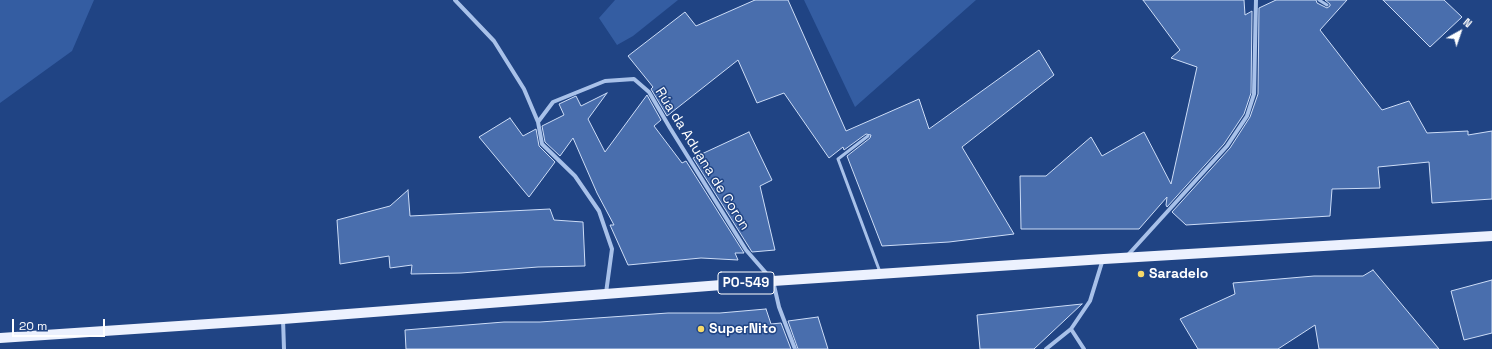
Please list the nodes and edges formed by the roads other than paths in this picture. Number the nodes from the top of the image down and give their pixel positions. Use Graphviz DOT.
graph roads {
  1 [pos="455,0"];
  2 [pos="1256,0"];
  3 [pos="1319,0"];
  4 [pos="1327,5"];
  5 [pos="538,122"];
  6 [pos="868,136"];
  7 [pos="1492,236"];
  8 [pos="1124,258"];
  9 [pos="1104,259"];
  10 [pos="881,274"];
  11 [pos="773,281"];
  12 [pos="606,294"];
  13 [pos="283,319"];
  14 [pos="1071,329"];
  15 [pos="0,338"];
  16 [pos="284,349"];
  17 [pos="796,349"];
  18 [pos="1046,349"];
  19 [pos="1084,349"];
  1 -- 5 [label="street"];
  2 -- 8 [label="street"];
  3 -- 4 [label="lane"];
  5 -- 11 [label="street, Rúa da Aduana de Coron"];
  5 -- 12 [label="street"];
  6 -- 10 [label="lane"];
  7 -- 8 [label="main road, PO-549"];
  8 -- 9 [label="main road, PO-549"];
  9 -- 10 [label="main road, PO-549"];
  9 -- 14 [label="street"];
  10 -- 11 [label="main road, PO-549"];
  11 -- 12 [label="main road, PO-549"];
  11 -- 17 [label="street"];
  12 -- 13 [label="main road, PO-549"];
  13 -- 15 [label="main road, PO-549"];
  13 -- 16 [label="street"];
  14 -- 18 [label="street"];
  14 -- 19 [label="street"];
}
